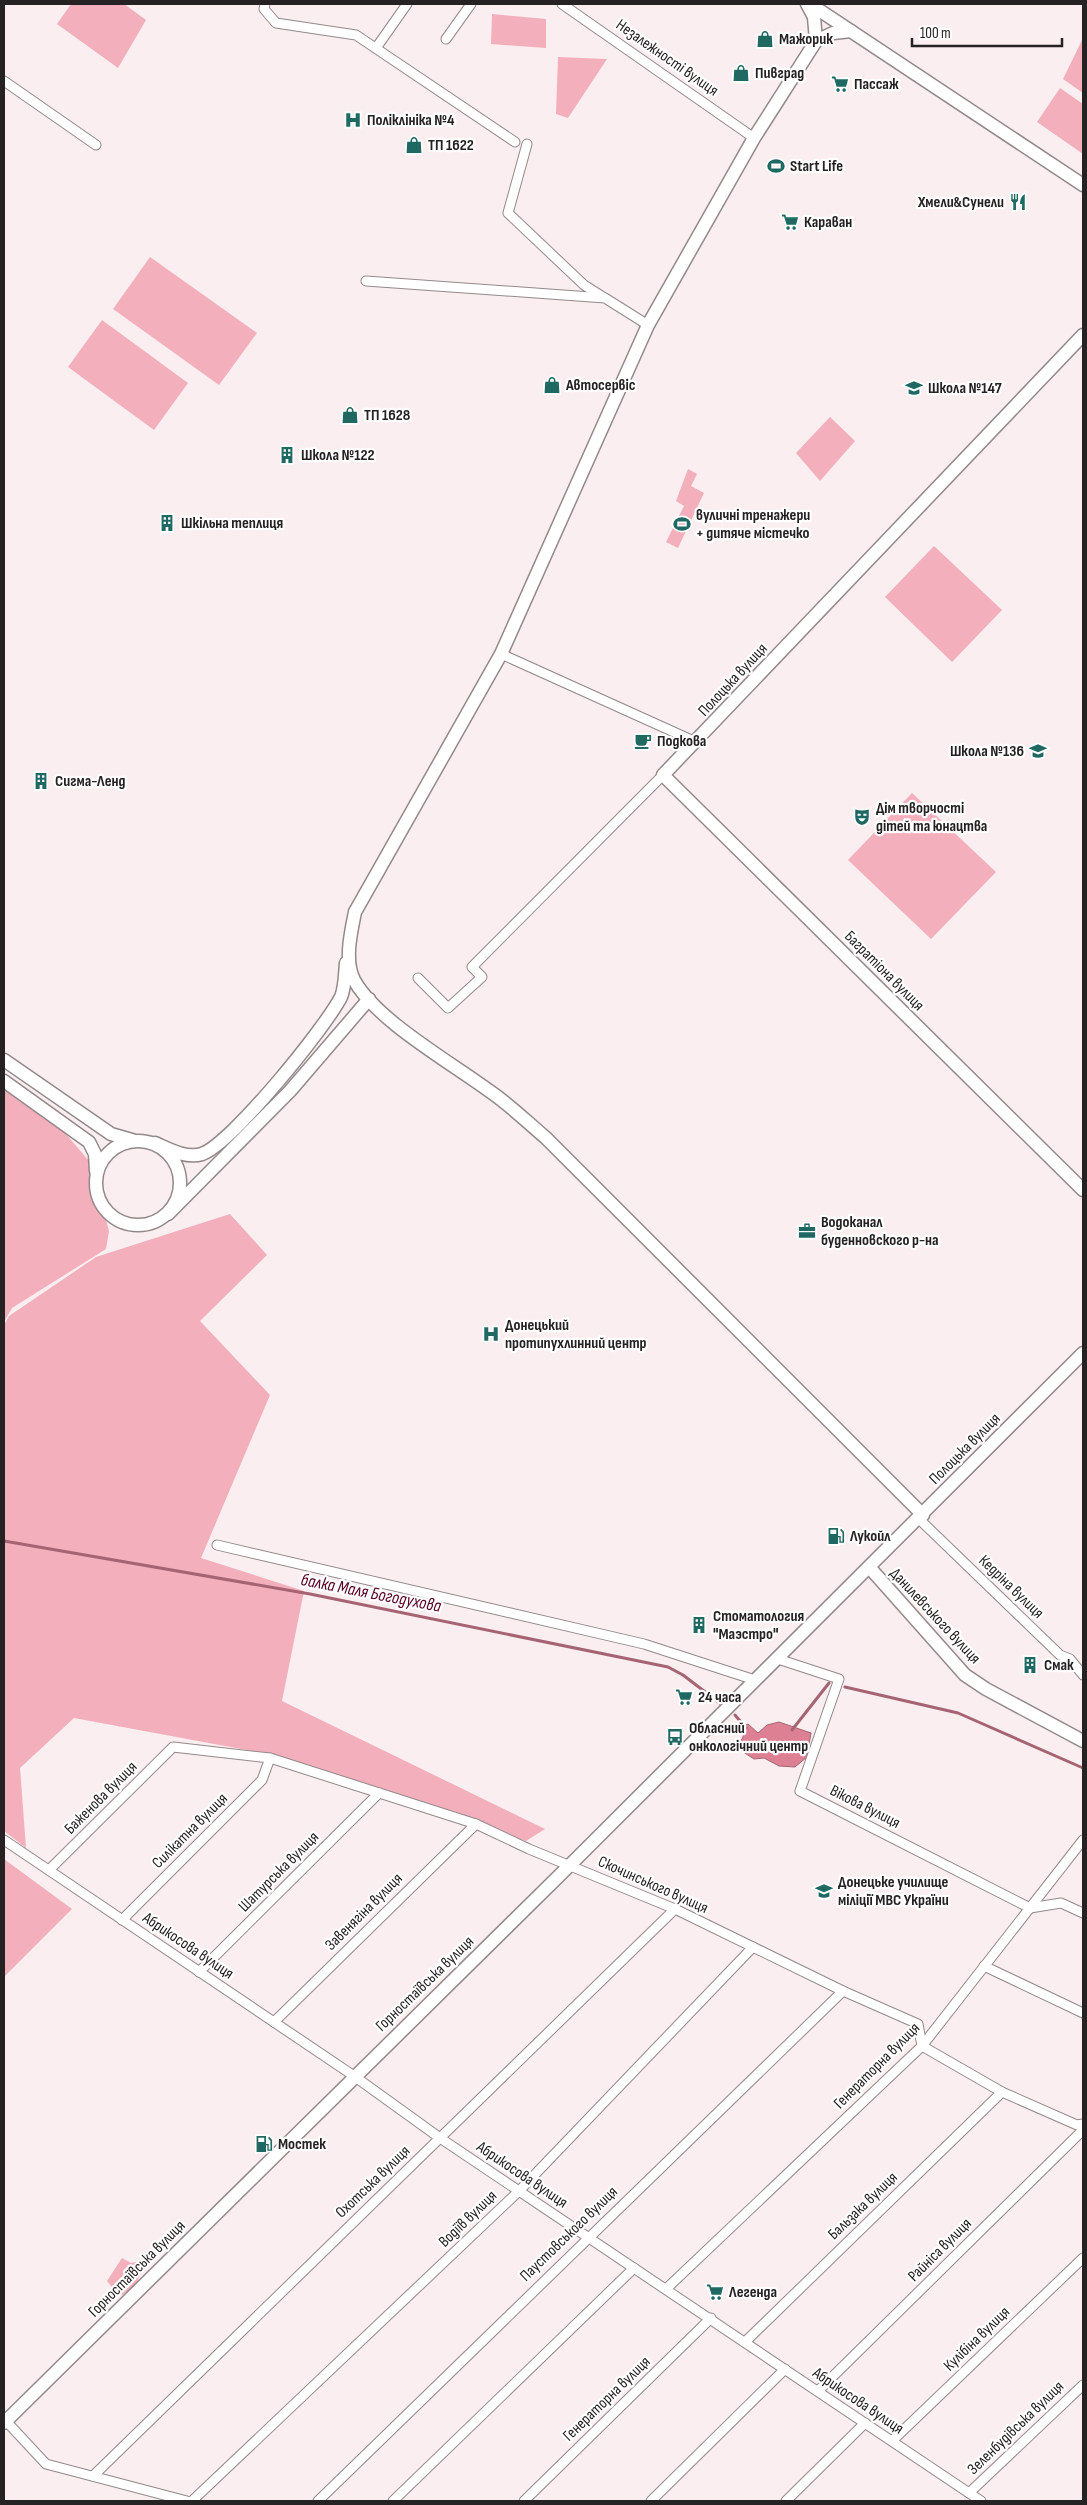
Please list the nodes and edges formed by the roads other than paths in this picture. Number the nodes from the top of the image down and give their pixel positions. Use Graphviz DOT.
graph roads {
  1 [pos="265,4"];
  2 [pos="407,4"];
  3 [pos="470,4"];
  4 [pos="562,4"];
  5 [pos="809,4"];
  6 [pos="851,31"];
  7 [pos="446,39"];
  8 [pos="816,41"];
  9 [pos="376,48"];
  10 [pos="4,80"];
  11 [pos="754,138"];
  12 [pos="515,142"];
  13 [pos="527,144"];
  14 [pos="96,145"];
  15 [pos="1083,185"];
  16 [pos="366,281"];
  17 [pos="605,298"];
  18 [pos="648,325"];
  19 [pos="1083,335"];
  20 [pos="501,654"];
  21 [pos="696,742"];
  22 [pos="663,776"];
  23 [pos="348,948"];
  24 [pos="418,978"];
  25 [pos="369,999"];
  26 [pos="4,1060"];
  27 [pos="4,1081"];
  28 [pos="134,1141"];
  29 [pos="155,1143"];
  30 [pos="97,1175"];
  31 [pos="1083,1190"];
  32 [pos="168,1214"];
  33 [pos="1083,1353"];
  34 [pos="921,1517"];
  35 [pos="217,1545"];
  36 [pos="870,1568"];
  37 [pos="778,1659"];
  38 [pos="1083,1675"];
  39 [pos="755,1680"];
  40 [pos="1083,1741"];
  41 [pos="173,1748"];
  42 [pos="270,1758"];
  43 [pos="379,1793"];
  44 [pos="476,1824"];
  45 [pos="4,1840"];
  46 [pos="1083,1840"];
  47 [pos="570,1865"];
  48 [pos="49,1870"];
  49 [pos="1030,1908"];
  50 [pos="675,1909"];
  51 [pos="1083,1913"];
  52 [pos="122,1920"];
  53 [pos="752,1947"];
  54 [pos="984,1966"];
  55 [pos="199,1972"];
  56 [pos="842,1991"];
  57 [pos="1083,2013"];
  58 [pos="274,2022"];
  59 [pos="922,2046"];
  60 [pos="354,2076"];
  61 [pos="1002,2092"];
  62 [pos="1083,2124"];
  63 [pos="1083,2130"];
  64 [pos="440,2138"];
  65 [pos="519,2191"];
  66 [pos="588,2236"];
  67 [pos="1083,2258"];
  68 [pos="634,2268"];
  69 [pos="666,2289"];
  70 [pos="711,2318"];
  71 [pos="745,2342"];
  72 [pos="785,2369"];
  73 [pos="1083,2385"];
  74 [pos="818,2391"];
  75 [pos="5,2422"];
  76 [pos="865,2423"];
  77 [pos="892,2441"];
  78 [pos="93,2476"];
  79 [pos="969,2493"];
  80 [pos="187,2501"];
  81 [pos="192,2501"];
  82 [pos="318,2501"];
  83 [pos="393,2501"];
  84 [pos="524,2501"];
  85 [pos="652,2501"];
  86 [pos="786,2501"];
  87 [pos="980,2501"];
  1 -- 9 [label="street"];
  2 -- 9 [label="street"];
  3 -- 7 [label="street"];
  4 -- 11 [label="street, Незалежності вулиця"];
  5 -- 6 [label="street"];
  5 -- 8 [label="street"];
  6 -- 8 [label="street"];
  6 -- 15 [label="street"];
  8 -- 11 [label="street"];
  9 -- 12 [label="street"];
  10 -- 14 [label="street"];
  11 -- 18 [label="street"];
  13 -- 17 [label="street"];
  16 -- 17 [label="street"];
  17 -- 18 [label="street"];
  18 -- 20 [label="street"];
  19 -- 21 [label="street, Полоцька вулиця"];
  20 -- 21 [label="street"];
  20 -- 23 [label="street"];
  21 -- 22 [label="street, Полоцька вулиця"];
  22 -- 24 [label="street, Полоцька вулиця"];
  22 -- 31 [label="street, Багратіона вулиця"];
  23 -- 25 [label="street"];
  23 -- 29 [label="street"];
  25 -- 32 [label="street"];
  25 -- 34 [label="street"];
  26 -- 28 [label="street"];
  27 -- 30 [label="street"];
  28 -- 29 [label="street"];
  28 -- 30 [label="street"];
  29 -- 32 [label="street"];
  30 -- 32 [label="street"];
  33 -- 34 [label="street, Полоцька вулиця"];
  34 -- 36 [label="street, Полоцька вулиця"];
  34 -- 38 [label="street, Кедріна вулиця"];
  35 -- 39 [label="street"];
  36 -- 37 [label="street, Горностаївська вулиця"];
  36 -- 40 [label="street, Данилевського вулиця"];
  37 -- 39 [label="street, Горностаївська вулиця"];
  37 -- 49 [label="street, Вікова вулиця"];
  39 -- 47 [label="street, Горностаївська вулиця"];
  41 -- 42 [label="street, Скочинського вулиця"];
  41 -- 48 [label="street, Баженова вулиця"];
  42 -- 43 [label="street, Скочинського вулиця"];
  42 -- 52 [label="street, Силікатна вулиця"];
  43 -- 44 [label="street, Скочинського вулиця"];
  43 -- 55 [label="street, Шатурська вулиця"];
  44 -- 47 [label="street, Скочинського вулиця"];
  44 -- 58 [label="street, Завенягіна вулиця"];
  45 -- 48 [label="street, Абрикосова вулиця"];
  46 -- 49 [label="street, Генераторна вулиця"];
  47 -- 50 [label="street, Скочинського вулиця"];
  47 -- 60 [label="street, Горностаївська вулиця"];
  48 -- 52 [label="street, Абрикосова вулиця"];
  49 -- 51 [label="street"];
  49 -- 54 [label="street, Генераторна вулиця"];
  50 -- 53 [label="street, Скочинського вулиця"];
  50 -- 64 [label="street, Охотська вулиця"];
  52 -- 55 [label="street, Абрикосова вулиця"];
  53 -- 56 [label="street, Скочинського вулиця"];
  53 -- 65 [label="street, Водіїв вулиця"];
  54 -- 57 [label="street"];
  54 -- 59 [label="street, Генераторна вулиця"];
  55 -- 58 [label="street, Абрикосова вулиця"];
  56 -- 59 [label="street, Скочинського вулиця"];
  56 -- 66 [label="street, Паустовського вулиця"];
  58 -- 60 [label="street, Абрикосова вулиця"];
  59 -- 61 [label="street"];
  59 -- 69 [label="street, Генераторна вулиця"];
  60 -- 64 [label="street, Абрикосова вулиця"];
  60 -- 75 [label="street, Горностаївська вулиця"];
  61 -- 62 [label="street"];
  61 -- 71 [label="street, Бальзака вулиця"];
  63 -- 74 [label="street, Райніса вулиця"];
  64 -- 65 [label="street, Абрикосова вулиця"];
  64 -- 78 [label="street, Охотська вулиця"];
  65 -- 66 [label="street, Абрикосова вулиця"];
  65 -- 81 [label="street, Водіїв вулиця"];
  66 -- 68 [label="street, Абрикосова вулиця"];
  66 -- 82 [label="street, Паустовського вулиця"];
  67 -- 77 [label="street, Кулібіна вулиця"];
  68 -- 69 [label="street, Абрикосова вулиця"];
  68 -- 83 [label="street"];
  69 -- 70 [label="street, Абрикосова вулиця"];
  70 -- 71 [label="street, Абрикосова вулиця"];
  70 -- 84 [label="street, Генераторна вулиця"];
  71 -- 72 [label="street, Абрикосова вулиця"];
  72 -- 74 [label="street, Абрикосова вулиця"];
  72 -- 85 [label="street"];
  73 -- 79 [label="street, Зеленбудівська вулиця"];
  74 -- 76 [label="street, Абрикосова вулиця"];
  75 -- 78 [label="street"];
  76 -- 77 [label="street, Абрикосова вулиця"];
  76 -- 86 [label="street"];
  77 -- 79 [label="street, Абрикосова вулиця"];
  78 -- 80 [label="street"];
  79 -- 87 [label="street, Абрикосова вулиця"];
}
